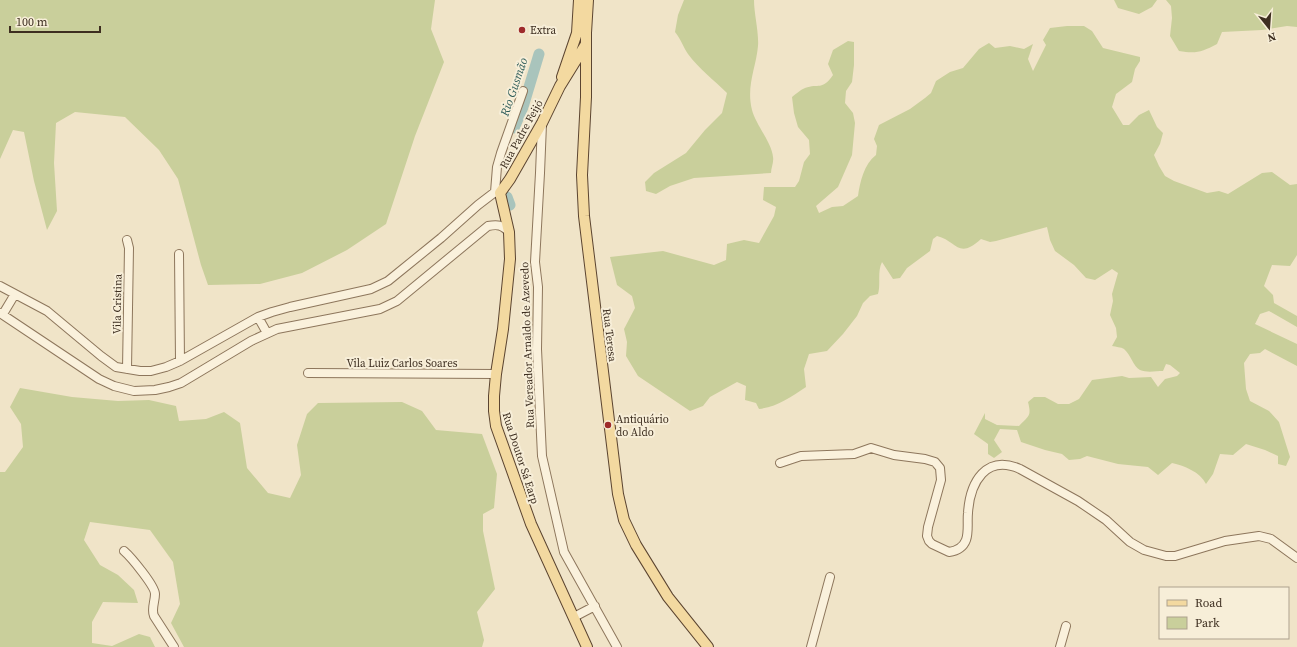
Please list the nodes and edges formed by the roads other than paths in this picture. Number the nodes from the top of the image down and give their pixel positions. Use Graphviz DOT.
graph roads {
  1 [pos="579,0"];
  2 [pos="588,0"];
  3 [pos="581,33"];
  4 [pos="586,44"];
  5 [pos="560,86"];
  6 [pos="524,91"];
  7 [pos="542,123"];
  8 [pos="497,192"];
  9 [pos="505,213"];
  10 [pos="488,226"];
  11 [pos="508,232"];
  12 [pos="127,240"];
  13 [pos="179,254"];
  14 [pos="0,286"];
  15 [pos="15,294"];
  16 [pos="1,314"];
  17 [pos="258,317"];
  18 [pos="267,333"];
  19 [pos="180,361"];
  20 [pos="127,369"];
  21 [pos="308,373"];
  22 [pos="496,374"];
  23 [pos="780,463"];
  24 [pos="124,551"];
  25 [pos="1297,558"];
  26 [pos="830,577"];
  27 [pos="595,606"];
  28 [pos="574,617"];
  29 [pos="1066,626"];
  30 [pos="174,647"];
  31 [pos="587,647"];
  32 [pos="617,647"];
  33 [pos="708,647"];
  34 [pos="811,647"];
  35 [pos="1060,647"];
  1 -- 3 [label="main road, Rua Teresa"];
  2 -- 3 [label="main road, Rua Teresa"];
  3 -- 4 [label="main road, Rua Teresa"];
  3 -- 5 [label="main road, Rua Padre Feijó"];
  4 -- 5 [label="main road, Rua Padre Feijó"];
  4 -- 33 [label="main road, Rua Teresa"];
  5 -- 7 [label="main road, Rua Padre Feijó"];
  6 -- 8 [label="street"];
  7 -- 8 [label="main road, Rua Padre Feijó"];
  7 -- 27 [label="street, Rua Vereador Arnaldo de Azevedo"];
  8 -- 9 [label="main road, Rua Doutor Sá Earp"];
  8 -- 17 [label="street"];
  9 -- 10 [label="street"];
  9 -- 11 [label="main road, Rua Doutor Sá Earp"];
  10 -- 11 [label="street"];
  10 -- 18 [label="street"];
  11 -- 22 [label="main road, Rua Doutor Sá Earp"];
  12 -- 20 [label="street, Vila Cristina"];
  13 -- 19 [label="street"];
  14 -- 15 [label="street"];
  15 -- 16 [label="street"];
  15 -- 20 [label="street"];
  16 -- 18 [label="street"];
  17 -- 18 [label="street"];
  17 -- 19 [label="street"];
  19 -- 20 [label="street"];
  21 -- 22 [label="street, Vila Luiz Carlos Soares"];
  22 -- 28 [label="main road, Rua Doutor Sá Earp"];
  23 -- 25 [label="street"];
  24 -- 30 [label="street"];
  26 -- 34 [label="street"];
  27 -- 28 [label="street"];
  27 -- 32 [label="street, Rua Vereador Arnaldo de Azevedo"];
  28 -- 31 [label="main road, Rua Doutor Sá Earp"];
  29 -- 35 [label="street"];
}
